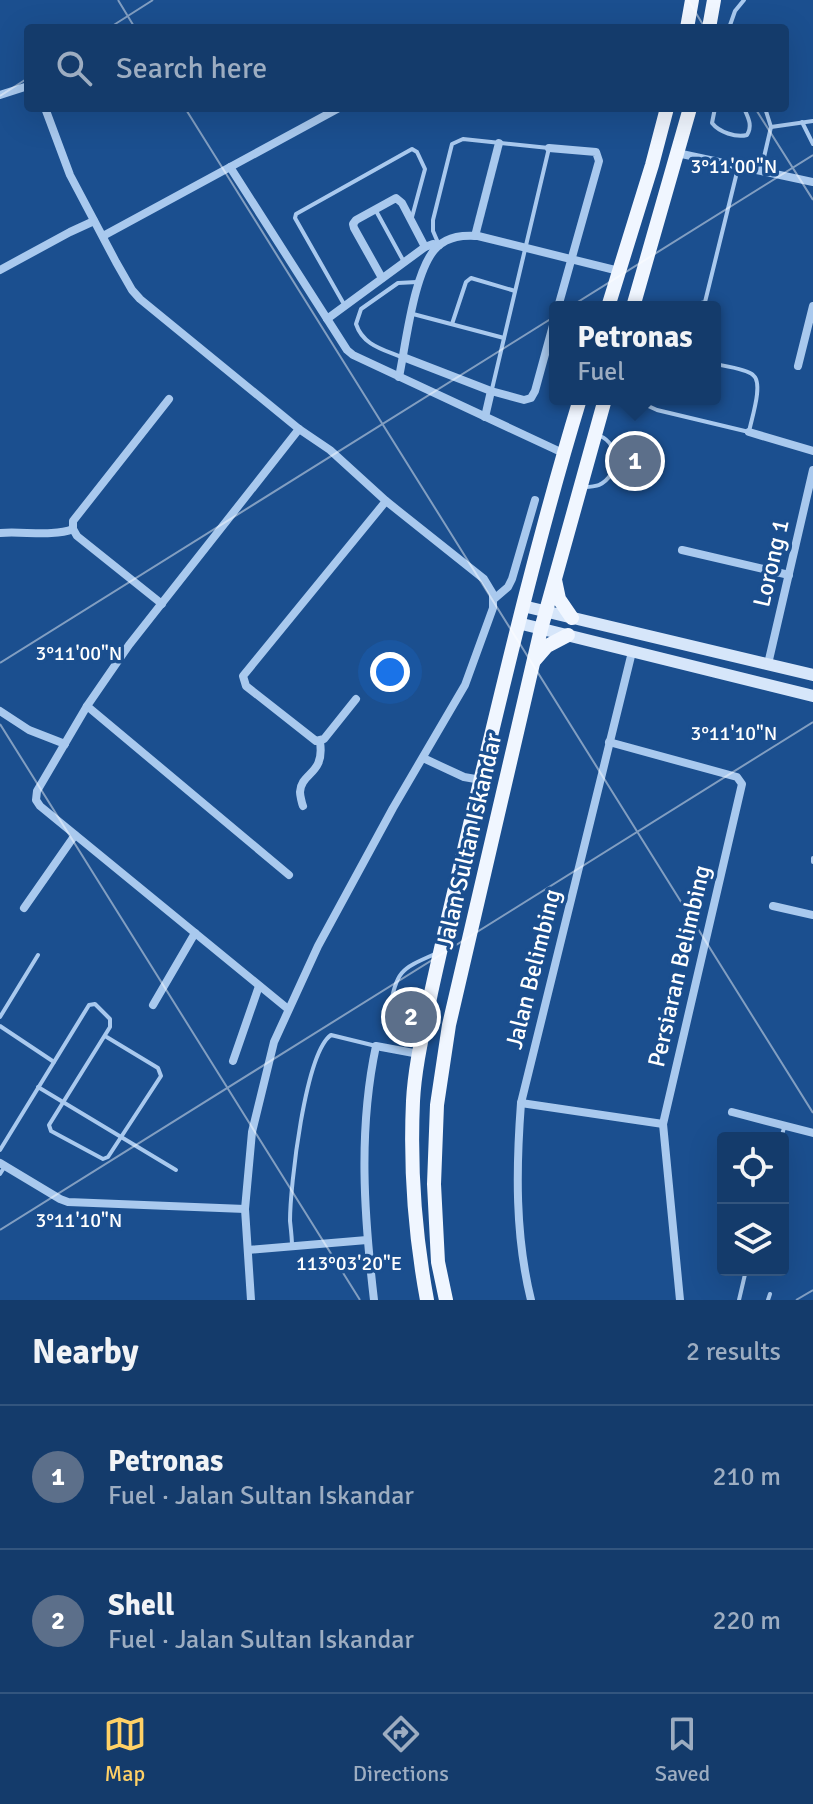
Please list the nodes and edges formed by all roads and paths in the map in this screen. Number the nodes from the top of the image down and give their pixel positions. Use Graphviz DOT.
graph roads {
  1 [pos="692,0"];
  2 [pos="714,0"];
  3 [pos="744,0"];
  4 [pos="688,24"];
  5 [pos="710,24"];
  6 [pos="730,24"];
  7 [pos="24,87"];
  8 [pos="0,95"];
  9 [pos="46,112"];
  10 [pos="332,112"];
  11 [pos="666,112"];
  12 [pos="689,112"];
  13 [pos="714,112"];
  14 [pos="746,112"];
  15 [pos="766,112"];
  16 [pos="813,121"];
  17 [pos="802,122"];
  18 [pos="771,127"];
  19 [pos="499,143"];
  20 [pos="813,144"];
  21 [pos="549,148"];
  22 [pos="677,153"];
  23 [pos="738,165"];
  24 [pos="230,167"];
  25 [pos="761,170"];
  26 [pos="813,182"];
  27 [pos="375,209"];
  28 [pos="411,220"];
  29 [pos="94,221"];
  30 [pos="103,236"];
  31 [pos="475,236"];
  32 [pos="439,245"];
  33 [pos="425,247"];
  34 [pos="525,249"];
  35 [pos="571,259"];
  36 [pos="404,262"];
  37 [pos="0,270"];
  38 [pos="619,271"];
  39 [pos="382,278"];
  40 [pos="419,282"];
  41 [pos="515,291"];
  42 [pos="560,301"];
  43 [pos="610,301"];
  44 [pos="635,301"];
  45 [pos="705,301"];
  46 [pos="345,306"];
  47 [pos="813,306"];
  48 [pos="412,314"];
  49 [pos="327,319"];
  50 [pos="452,324"];
  51 [pos="504,338"];
  52 [pos="549,340"];
  53 [pos="403,357"];
  54 [pos="721,365"];
  55 [pos="798,366"];
  56 [pos="399,377"];
  57 [pos="491,391"];
  58 [pos="169,399"];
  59 [pos="578,405"];
  60 [pos="603,405"];
  61 [pos="646,405"];
  62 [pos="485,417"];
  63 [pos="299,429"];
  64 [pos="749,432"];
  65 [pos="594,433"];
  66 [pos="813,451"];
  67 [pos="563,453"];
  68 [pos="813,470"];
  69 [pos="579,488"];
  70 [pos="535,500"];
  71 [pos="386,501"];
  72 [pos="73,529"];
  73 [pos="0,533"];
  74 [pos="682,550"];
  75 [pos="789,575"];
  76 [pos="555,576"];
  77 [pos="494,599"];
  78 [pos="162,604"];
  79 [pos="523,606"];
  80 [pos="545,612"];
  81 [pos="572,618"];
  82 [pos="518,623"];
  83 [pos="541,629"];
  84 [pos="568,635"];
  85 [pos="632,652"];
  86 [pos="533,662"];
  87 [pos="768,664"];
  88 [pos="813,675"];
  89 [pos="813,696"];
  90 [pos="356,699"];
  91 [pos="87,706"];
  92 [pos="0,711"];
  93 [pos="320,742"];
  94 [pos="609,742"];
  95 [pos="65,744"];
  96 [pos="423,758"];
  97 [pos="481,780"];
  98 [pos="303,806"];
  99 [pos="75,835"];
  100 [pos="289,875"];
  101 [pos="773,906"];
  102 [pos="24,908"];
  103 [pos="813,915"];
  104 [pos="195,933"];
  105 [pos="440,951"];
  106 [pos="38,955"];
  107 [pos="259,986"];
  108 [pos="153,1005"];
  109 [pos="288,1009"];
  110 [pos="0,1017"];
  111 [pos="0,1026"];
  112 [pos="105,1036"];
  113 [pos="422,1036"];
  114 [pos="376,1046"];
  115 [pos="419,1054"];
  116 [pos="233,1061"];
  117 [pos="54,1062"];
  118 [pos="38,1087"];
  119 [pos="63,1102"];
  120 [pos="521,1103"];
  121 [pos="732,1112"];
  122 [pos="663,1124"];
  123 [pos="785,1125"];
  124 [pos="783,1132"];
  125 [pos="813,1133"];
  126 [pos="121,1136"];
  127 [pos="0,1150"];
  128 [pos="2,1168"];
  129 [pos="176,1170"];
  130 [pos="245,1209"];
  131 [pos="367,1240"];
  132 [pos="292,1246"];
  133 [pos="248,1250"];
  134 [pos="745,1276"];
  135 [pos="251,1300"];
  136 [pos="374,1300"];
  137 [pos="427,1300"];
  138 [pos="446,1300"];
  139 [pos="531,1300"];
  140 [pos="680,1300"];
  141 [pos="739,1300"];
  1 -- 4 [label="main road"];
  2 -- 5 [label="main road"];
  3 -- 6 [label="lane"];
  7 -- 8 [label="street"];
  9 -- 29 [label="street"];
  10 -- 24 [label="street"];
  11 -- 38 [label="main road"];
  12 -- 22 [label="main road"];
  13 -- 14 [label="lane"];
  15 -- 18 [label="lane"];
  16 -- 17 [label="lane"];
  17 -- 18 [label="lane"];
  17 -- 20 [label="lane"];
  18 -- 25 [label="lane"];
  19 -- 21 [label="lane"];
  19 -- 31 [label="street"];
  19 -- 32 [label="lane"];
  21 -- 34 [label="lane"];
  21 -- 35 [label="street"];
  22 -- 23 [label="street"];
  22 -- 44 [label="main road"];
  23 -- 25 [label="street"];
  23 -- 45 [label="lane"];
  24 -- 30 [label="street"];
  24 -- 49 [label="street"];
  25 -- 26 [label="street"];
  27 -- 28 [label="street"];
  27 -- 36 [label="lane"];
  27 -- 39 [label="street"];
  28 -- 33 [label="street"];
  28 -- 46 [label="lane"];
  29 -- 30 [label="street"];
  29 -- 37 [label="street"];
  30 -- 63 [label="street"];
  31 -- 32 [label="street"];
  31 -- 34 [label="street"];
  32 -- 33 [label="street"];
  32 -- 40 [label="street"];
  33 -- 36 [label="street"];
  34 -- 35 [label="street"];
  34 -- 41 [label="lane"];
  35 -- 38 [label="street"];
  35 -- 42 [label="street"];
  36 -- 39 [label="street"];
  38 -- 43 [label="main road"];
  39 -- 46 [label="street"];
  40 -- 48 [label="street"];
  40 -- 53 [label="lane"];
  41 -- 50 [label="lane"];
  41 -- 51 [label="lane"];
  46 -- 49 [label="street"];
  47 -- 55 [label="street"];
  48 -- 50 [label="lane"];
  48 -- 53 [label="street"];
  49 -- 56 [label="street"];
  50 -- 51 [label="lane"];
  51 -- 57 [label="lane"];
  52 -- 57 [label="street"];
  53 -- 56 [label="street"];
  53 -- 57 [label="street"];
  54 -- 64 [label="lane"];
  56 -- 62 [label="street"];
  57 -- 62 [label="street"];
  58 -- 72 [label="street"];
  59 -- 67 [label="main road, Jalan Sultan Iskandar"];
  60 -- 65 [label="main road, Jalan Sultan Iskandar"];
  61 -- 64 [label="lane"];
  62 -- 67 [label="street"];
  63 -- 71 [label="street"];
  63 -- 78 [label="street"];
  64 -- 66 [label="street"];
  65 -- 69 [label="main road, Jalan Sultan Iskandar"];
  65 -- 69 [label="lane"];
  67 -- 79 [label="main road, Jalan Sultan Iskandar"];
  68 -- 75 [label="street, Lorong 1"];
  69 -- 76 [label="main road, Jalan Sultan Iskandar"];
  70 -- 77 [label="street"];
  71 -- 77 [label="street"];
  71 -- 93 [label="street"];
  72 -- 73 [label="street"];
  72 -- 78 [label="street"];
  74 -- 75 [label="street"];
  75 -- 87 [label="street, Lorong 1"];
  76 -- 80 [label="main road, Jalan Sultan Iskandar"];
  76 -- 81 [label="main road"];
  77 -- 96 [label="street"];
  78 -- 91 [label="street"];
  79 -- 80 [label="street"];
  79 -- 82 [label="main road, Jalan Sultan Iskandar"];
  80 -- 81 [label="street"];
  80 -- 83 [label="main road, Jalan Sultan Iskandar"];
  81 -- 87 [label="street"];
  82 -- 83 [label="street"];
  82 -- 97 [label="main road, Jalan Sultan Iskandar"];
  83 -- 84 [label="street"];
  83 -- 86 [label="main road, Jalan Sultan Iskandar"];
  84 -- 85 [label="street"];
  84 -- 86 [label="main road"];
  85 -- 89 [label="street"];
  85 -- 94 [label="street, Jalan Belimbing"];
  86 -- 138 [label="main road, Jalan Sultan Iskandar"];
  87 -- 88 [label="street"];
  90 -- 93 [label="street"];
  91 -- 95 [label="street"];
  91 -- 100 [label="street"];
  92 -- 95 [label="street"];
  93 -- 98 [label="street"];
  94 -- 120 [label="street, Jalan Belimbing"];
  94 -- 122 [label="street, Persiaran Belimbing"];
  95 -- 99 [label="street"];
  96 -- 97 [label="street"];
  96 -- 109 [label="street"];
  97 -- 105 [label="main road, Jalan Sultan Iskandar"];
  99 -- 102 [label="street"];
  99 -- 104 [label="street"];
  101 -- 103 [label="street"];
  104 -- 107 [label="street"];
  104 -- 108 [label="street"];
  105 -- 113 [label="main road, Jalan Sultan Iskandar"];
  105 -- 113 [label="lane"];
  106 -- 110 [label="lane"];
  107 -- 109 [label="street"];
  107 -- 116 [label="street"];
  109 -- 130 [label="street"];
  111 -- 117 [label="lane"];
  112 -- 117 [label="lane"];
  112 -- 119 [label="lane"];
  112 -- 126 [label="lane"];
  113 -- 115 [label="main road, Jalan Sultan Iskandar"];
  114 -- 115 [label="street"];
  114 -- 131 [label="street"];
  114 -- 132 [label="lane"];
  115 -- 137 [label="main road, Jalan Sultan Iskandar"];
  117 -- 118 [label="lane"];
  118 -- 119 [label="lane"];
  118 -- 127 [label="lane"];
  119 -- 126 [label="lane"];
  119 -- 126 [label="lane"];
  120 -- 122 [label="street"];
  120 -- 139 [label="street, Jalan Belimbing"];
  121 -- 123 [label="street"];
  122 -- 140 [label="street, Persiaran Belimbing"];
  123 -- 124 [label="lane"];
  123 -- 125 [label="street"];
  126 -- 129 [label="lane"];
  128 -- 130 [label="street"];
  130 -- 133 [label="street"];
  131 -- 132 [label="street"];
  131 -- 136 [label="street"];
  132 -- 133 [label="street"];
  133 -- 135 [label="street"];
  134 -- 141 [label="lane"];
}
